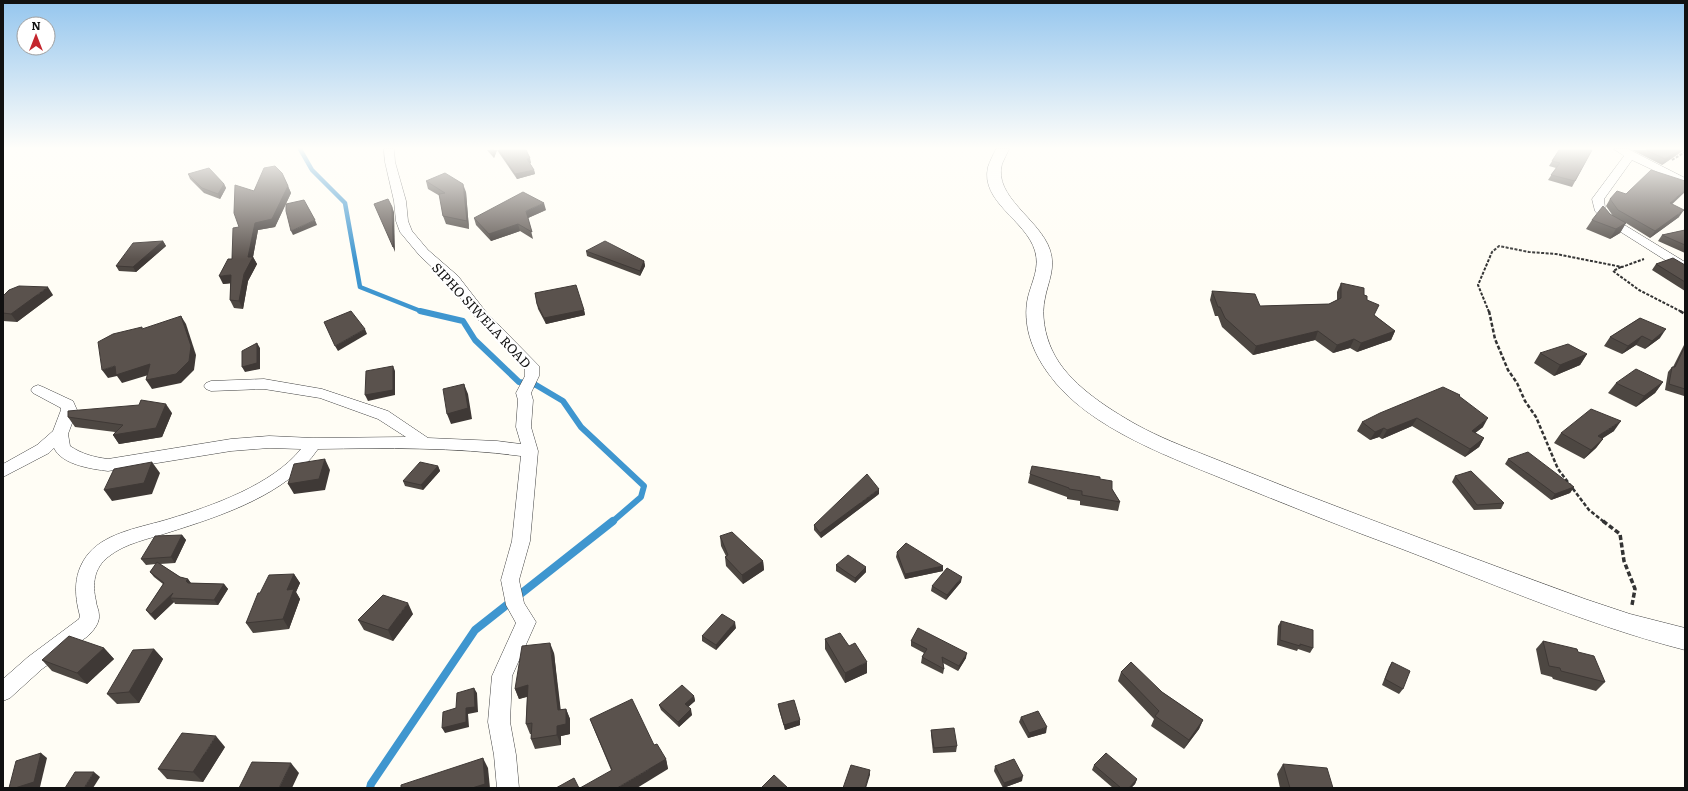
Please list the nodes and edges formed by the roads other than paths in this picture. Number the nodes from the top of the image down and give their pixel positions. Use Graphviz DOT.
graph roads {
  1 [pos="396,186"];
  2 [pos="996,186"];
  3 [pos="1606,186"];
  4 [pos="1685,267"];
  5 [pos="211,386"];
  6 [pos="38,390"];
  7 [pos="60,434"];
  8 [pos="314,444"];
  9 [pos="425,444"];
  10 [pos="530,451"];
  11 [pos="3,471"];
  12 [pos="1685,639"];
  13 [pos="3,692"];
  14 [pos="508,788"];
  1 -- 10 [label="street, SIPHO SIWELA ROAD"];
  2 -- 12 [label="street"];
  3 -- 4 [label="street"];
  5 -- 9 [label="street"];
  6 -- 7 [label="street"];
  7 -- 8 [label="street"];
  7 -- 11 [label="street"];
  8 -- 9 [label="street"];
  8 -- 13 [label="street"];
  9 -- 10 [label="street"];
  10 -- 14 [label="street, SIPHO SIWELA ROAD"];
}
